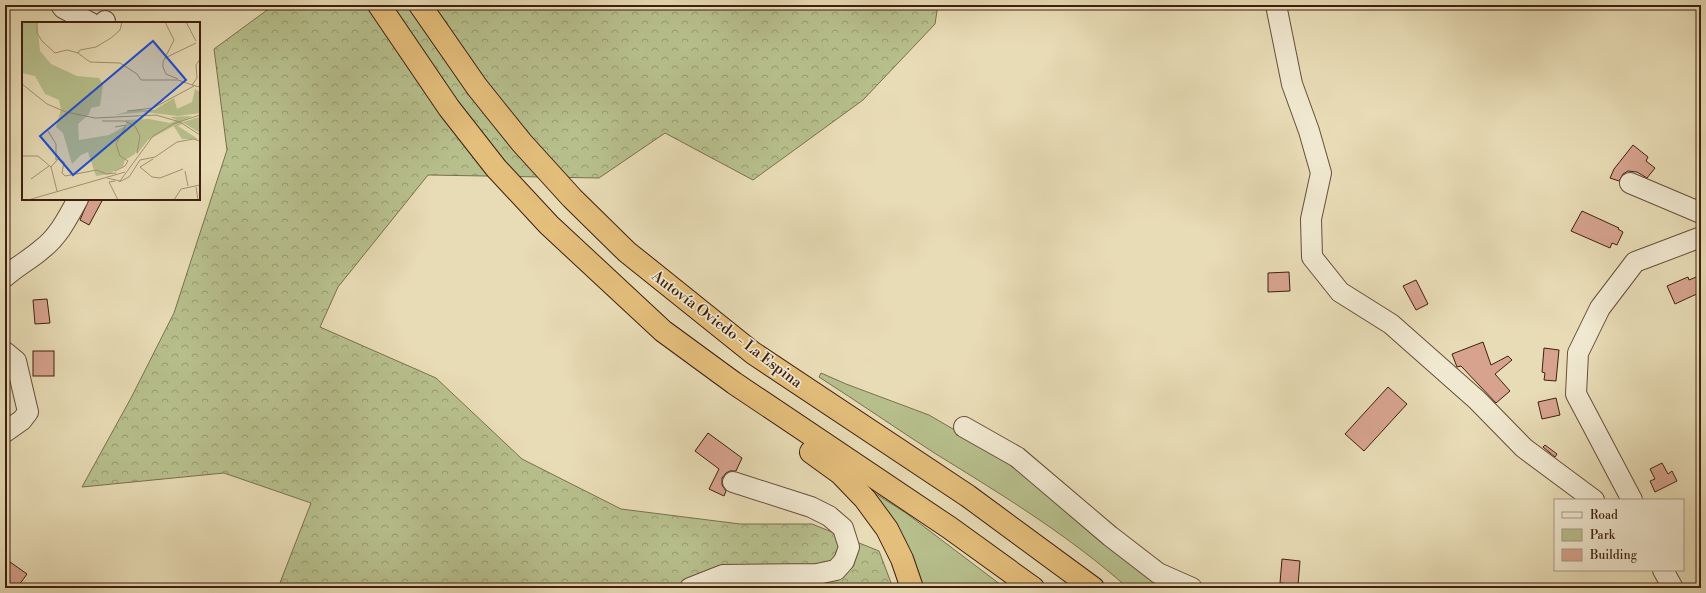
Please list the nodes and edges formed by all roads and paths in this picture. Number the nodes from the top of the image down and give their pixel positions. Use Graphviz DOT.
graph roads {
  1 [pos="61,5"];
  2 [pos="379,5"];
  3 [pos="420,5"];
  4 [pos="1276,5"];
  5 [pos="100,22"];
  6 [pos="1630,184"];
  7 [pos="77,200"];
  8 [pos="1701,213"];
  9 [pos="1696,242"];
  10 [pos="5,277"];
  11 [pos="663,331"];
  12 [pos="5,352"];
  13 [pos="964,427"];
  14 [pos="5,432"];
  15 [pos="733,482"];
  16 [pos="968,496"];
  17 [pos="1593,499"];
  18 [pos="1631,499"];
  19 [pos="1664,571"];
  20 [pos="690,588"];
  21 [pos="912,588"];
  22 [pos="1033,588"];
  23 [pos="1093,588"];
  24 [pos="1104,588"];
  25 [pos="1192,588"];
  26 [pos="1673,588"];
  1 -- 5 [label="street"];
  2 -- 11 [label="highway"];
  3 -- 16 [label="highway, Autovía Oviedo - La Espina"];
  4 -- 17 [label="street"];
  6 -- 8 [label="street"];
  7 -- 10 [label="street"];
  9 -- 18 [label="street"];
  11 -- 21 [label="highway"];
  11 -- 22 [label="highway"];
  12 -- 14 [label="street"];
  13 -- 25 [label="street"];
  15 -- 20 [label="street"];
  16 -- 23 [label="highway, Autovía Oviedo - La Espina"];
  16 -- 24 [label="highway"];
  19 -- 26 [label="street"];
}
